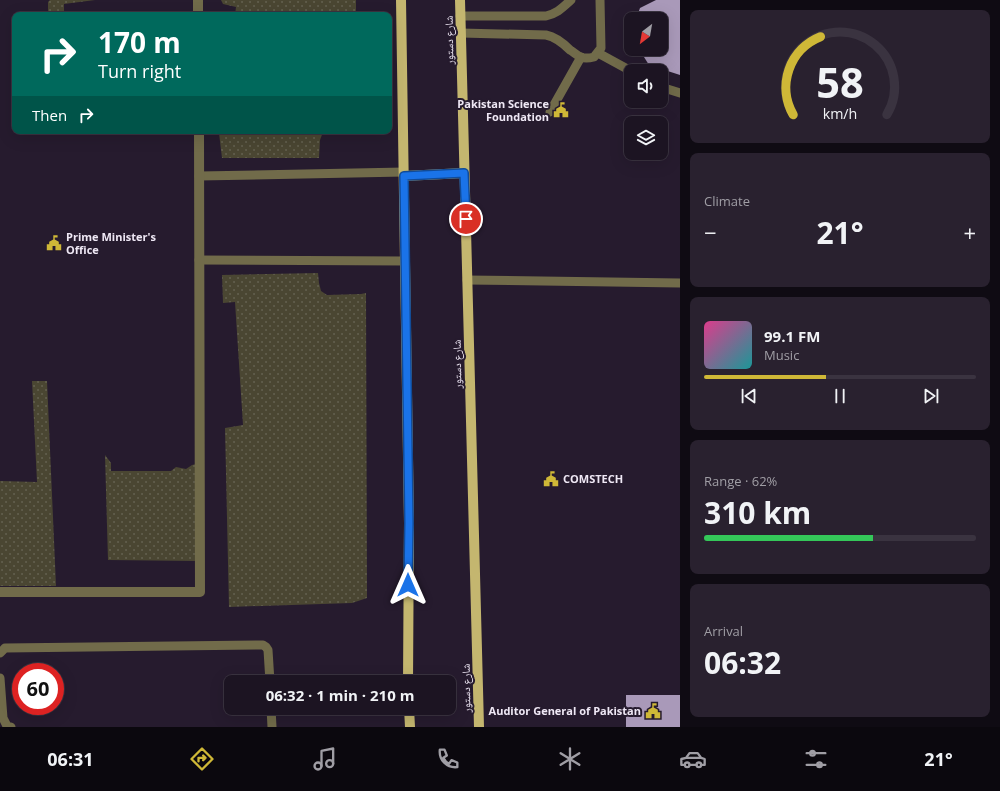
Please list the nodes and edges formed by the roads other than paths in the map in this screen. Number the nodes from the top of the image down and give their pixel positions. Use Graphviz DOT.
graph roads {
  1 [pos="198,0"];
  2 [pos="401,0"];
  3 [pos="460,0"];
  4 [pos="571,0"];
  5 [pos="600,0"];
  6 [pos="198,12"];
  7 [pos="460,16"];
  8 [pos="461,33"];
  9 [pos="598,53"];
  10 [pos="581,57"];
  11 [pos="624,67"];
  12 [pos="668,90"];
  13 [pos="680,94"];
  14 [pos="550,112"];
  15 [pos="199,134"];
  16 [pos="464,173"];
  17 [pos="404,174"];
  18 [pos="199,176"];
  19 [pos="199,260"];
  20 [pos="405,261"];
  21 [pos="467,280"];
  22 [pos="680,283"];
  23 [pos="0,592"];
  24 [pos="0,653"];
  25 [pos="270,675"];
  26 [pos="408,675"];
  27 [pos="0,678"];
  28 [pos="271,715"];
  29 [pos="409,715"];
  30 [pos="11,727"];
  31 [pos="272,727"];
  32 [pos="410,727"];
  33 [pos="479,727"];
  1 -- 6 [label="street"];
  2 -- 17 [label="main road"];
  3 -- 7 [label="main road, شارع دستور"];
  4 -- 7 [label="lane"];
  5 -- 9 [label="lane"];
  7 -- 8 [label="main road, شارع دستور"];
  8 -- 10 [label="lane"];
  8 -- 16 [label="main road, شارع دستور"];
  9 -- 10 [label="lane"];
  9 -- 11 [label="lane"];
  10 -- 14 [label="lane"];
  12 -- 13 [label="lane"];
  15 -- 18 [label="street"];
  16 -- 17 [label="main road"];
  16 -- 21 [label="main road, شارع دستور"];
  17 -- 18 [label="lane"];
  17 -- 20 [label="main road"];
  18 -- 19 [label="street"];
  19 -- 20 [label="lane"];
  19 -- 23 [label="street"];
  20 -- 26 [label="main road"];
  21 -- 22 [label="lane"];
  21 -- 33 [label="main road, شارع دستور"];
  24 -- 25 [label="lane"];
  27 -- 30 [label="lane"];
  28 -- 31 [label="lane"];
  29 -- 32 [label="main road"];
}
